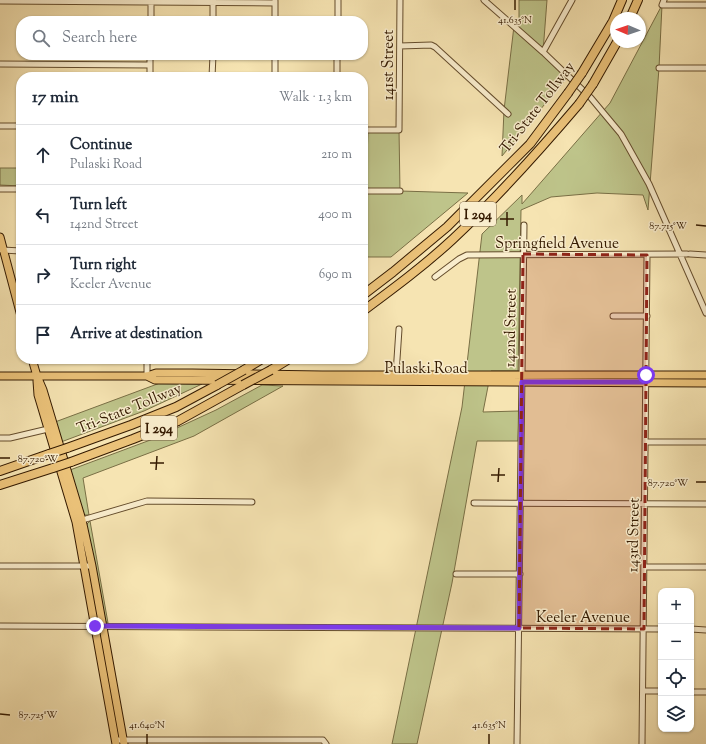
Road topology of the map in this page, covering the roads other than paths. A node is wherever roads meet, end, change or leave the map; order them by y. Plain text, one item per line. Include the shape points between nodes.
1 (338, 0) edge
2 (400, 0) edge
3 (484, 0) edge
4 (572, 0) edge
5 (622, 0) edge
6 (638, 0) edge
7 (0, 1) edge
8 (151, 1) edge
9 (213, 1) edge
10 (275, 2) edge
11 (663, 3) edge
12 (706, 5) edge
13 (633, 12) edge
14 (151, 16) edge
15 (213, 16) edge
16 (275, 16) edge
17 (338, 16) edge
18 (400, 46) junction
19 (614, 48) edge
20 (543, 52) junction
21 (150, 60) edge
22 (213, 60) edge
23 (275, 60) edge
24 (337, 60) edge
25 (0, 64) edge
26 (150, 65) junction
27 (659, 68) dead end
28 (706, 68) edge
29 (150, 72) edge
30 (212, 72) edge
31 (275, 72) edge
32 (337, 72) edge
33 (508, 114) dead end
34 (0, 126) edge
35 (16, 126) edge
36 (368, 130) edge
37 (0, 189) edge
38 (16, 189) edge
39 (368, 191) edge
40 (400, 191) dead end
41 (524, 225) dead end
42 (0, 237) edge
43 (2, 250) edge
44 (16, 251) edge
45 (523, 254) junction
46 (680, 254) junction
47 (647, 255) junction
48 (706, 255) edge
49 (435, 277) dead end
50 (368, 291) edge
51 (16, 299) edge
52 (368, 307) edge
53 (706, 313) edge
54 (613, 316) dead end
55 (647, 316) junction
56 (398, 330) dead end
57 (33, 364) edge
58 (147, 364) edge
59 (254, 364) edge
60 (280, 364) edge
61 (396, 374) junction
62 (706, 375) edge
63 (0, 376) edge
64 (37, 376) junction
65 (147, 376) junction
66 (522, 378) junction
67 (646, 378) junction
68 (706, 383) edge
69 (48, 429) junction
70 (0, 438) edge
71 (646, 442) junction
72 (706, 442) edge
73 (0, 471) edge
74 (0, 485) edge
75 (252, 502) dead end
76 (474, 503) dead end
77 (520, 504) junction
78 (645, 504) junction
79 (706, 504) edge
80 (79, 521) junction
81 (0, 566) edge
82 (88, 566) junction
83 (644, 567) junction
84 (706, 567) edge
85 (456, 574) dead end
86 (520, 574) junction
87 (0, 626) edge
88 (99, 626) junction
89 (519, 628) junction
90 (644, 629) junction
91 (658, 629) edge
92 (694, 630) edge
93 (706, 630) edge
94 (643, 691) junction
95 (658, 691) edge
96 (694, 692) edge
97 (706, 692) edge
98 (120, 742) edge
99 (326, 744) edge
100 (517, 744) edge
101 (642, 744) edge

1 - 17 street
2 - 18 street, 141st Street
3 - 20 street
4 - 20 street
5 - 50 highway, Tri-State Tollway / I 294, bridge via 613,21 582,73 530,144 447,227
6 - 13 highway
7 - 8 street
8 - 9 street
8 - 14 street
9 - 10 street
9 - 15 street
10 - 16 street
11 - 12 street
18 - 33 street via 435,47
18 - 36 street, 141st Street via 399,130
19 - 52 highway, Tri-State Tollway / I 294, bridge via 579,104 535,156 452,240
20 - 46 street via 591,98 621,134 649,184
21 - 26 street
22 - 30 street
23 - 31 street
24 - 32 street
25 - 26 street
26 - 29 street
27 - 28 street
34 - 35 street
37 - 38 street
39 - 40 street
41 - 45 street, 142nd Street
42 - 43 main road
43 - 44 street
43 - 51 main road
45 - 47 street, Springfield Avenue
45 - 49 street, Springfield Avenue via 467,255
45 - 66 street, 142nd Street
46 - 47 street, Springfield Avenue
46 - 48 street, Springfield Avenue
46 - 53 street
47 - 55 street, 143rd Street
54 - 55 street
55 - 67 street, 143rd Street
56 - 61 street
57 - 64 main road
58 - 65 street
59 - 73 highway, Tri-State Tollway / I 294, bridge via 176,407
60 - 74 highway, Tri-State Tollway / I 294, bridge via 178,420 71,462
61 - 65 main road, Pulaski Road via 156,373
61 - 66 main road, Pulaski Road
62 - 67 main road, Pulaski Road
63 - 64 main road, Pulaski Road
64 - 65 main road, Pulaski Road
64 - 69 main road via 38,395
64 - 80 main road
65 - 66 main road, Pulaski Road via 155,380
66 - 67 main road, Pulaski Road
66 - 77 street, 142nd Street
67 - 68 main road, Pulaski Road
67 - 71 street, 143rd Street
69 - 70 street
69 - 80 main road
71 - 72 street
71 - 78 street, 143rd Street
75 - 80 street via 146,501
76 - 77 street
77 - 78 street
77 - 86 street, 142nd Street
78 - 79 street
78 - 83 street, 143rd Street
80 - 82 main road
81 - 82 street
82 - 88 main road
83 - 84 street
83 - 90 street, 143rd Street
85 - 86 street
86 - 89 street, 142nd Street
87 - 88 street, Keeler Avenue
88 - 89 street, Keeler Avenue
88 - 98 main road
89 - 90 street, Keeler Avenue
89 - 100 street, 142nd Street
90 - 91 street, Keeler Avenue
90 - 94 street, 143rd Street
92 - 93 street
94 - 95 street
94 - 101 street, 143rd Street
96 - 97 street
98 - 99 street via 323,740

